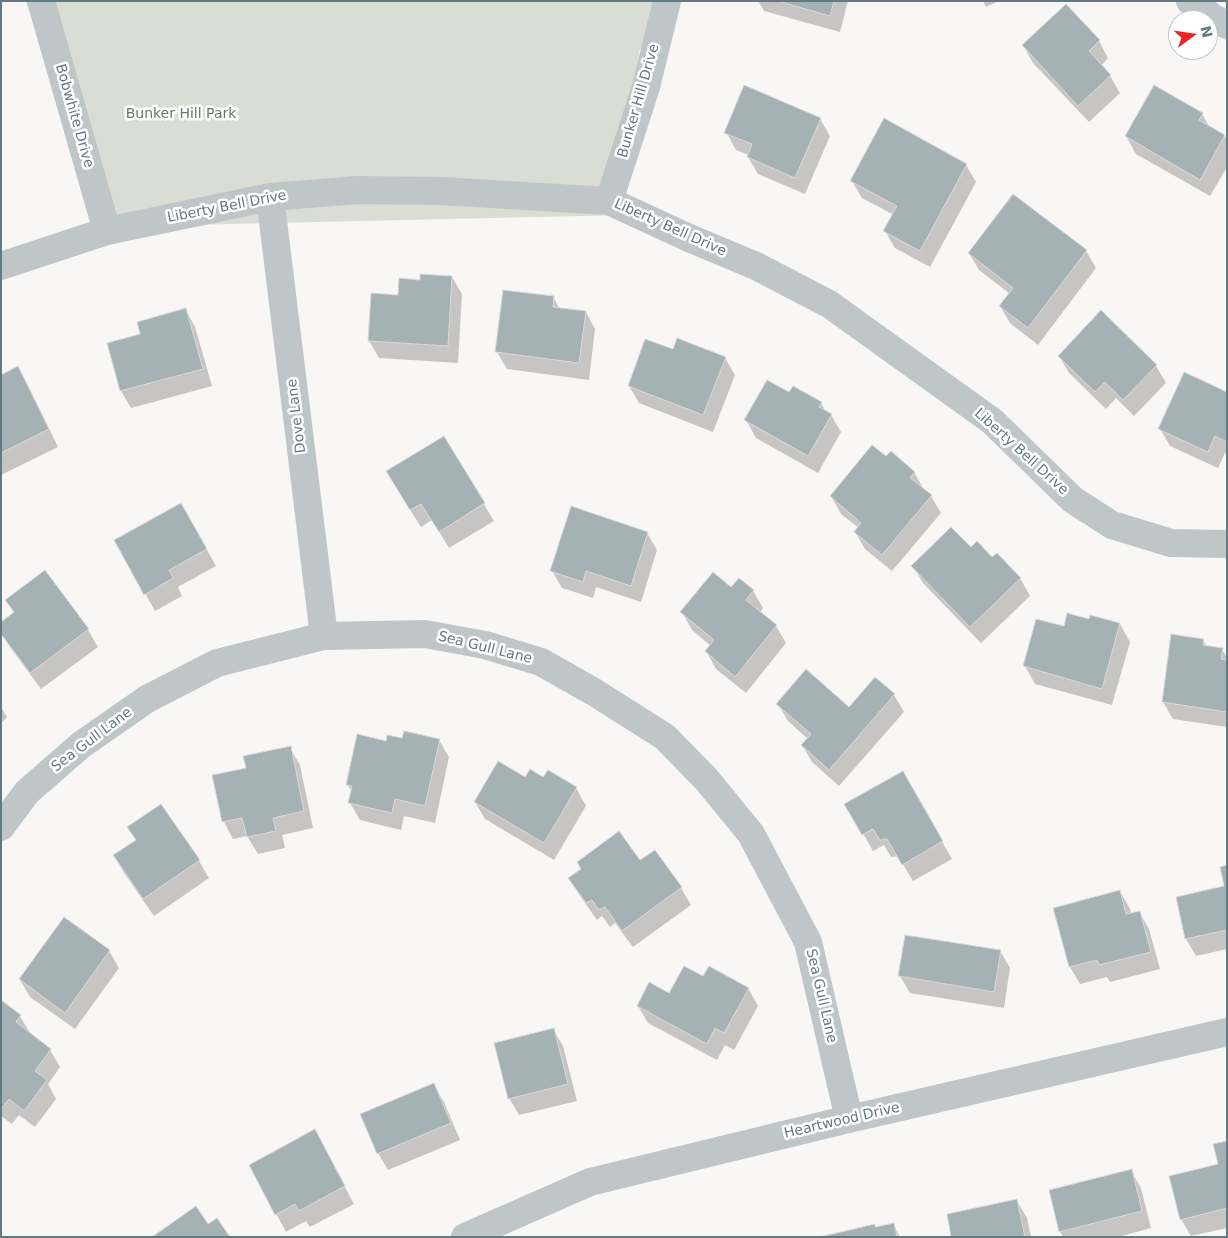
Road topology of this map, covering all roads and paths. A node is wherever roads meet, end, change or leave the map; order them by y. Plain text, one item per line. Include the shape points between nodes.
1 (41, 1) edge
2 (667, 1) edge
3 (1190, 1) edge
4 (1227, 25) edge
5 (270, 197) junction
6 (609, 201) junction
7 (107, 231) junction
8 (1, 266) edge
9 (1227, 544) edge
10 (324, 636) junction
11 (1, 827) edge
12 (1227, 1032) edge
13 (849, 1119) junction
14 (465, 1237) edge

1 - 7 street, Bobwhite Drive
2 - 6 street, Bunker Hill Drive via 646,87
3 - 4 street
5 - 6 street, Liberty Bell Drive via 358,190 441,191
5 - 7 street, Liberty Bell Drive
5 - 10 street, Dove Lane
6 - 9 street, Liberty Bell Drive via 756,266 829,304 992,421 1073,500 1112,525 1171,542
7 - 8 street, Liberty Bell Drive
10 - 11 street, Sea Gull Lane via 217,663 147,699 81,745 27,792
10 - 13 street, Sea Gull Lane via 425,634 494,648 541,662 665,738 707,780 752,834 808,942
12 - 13 street, Heartwood Drive
13 - 14 street, Heartwood Drive via 590,1182

